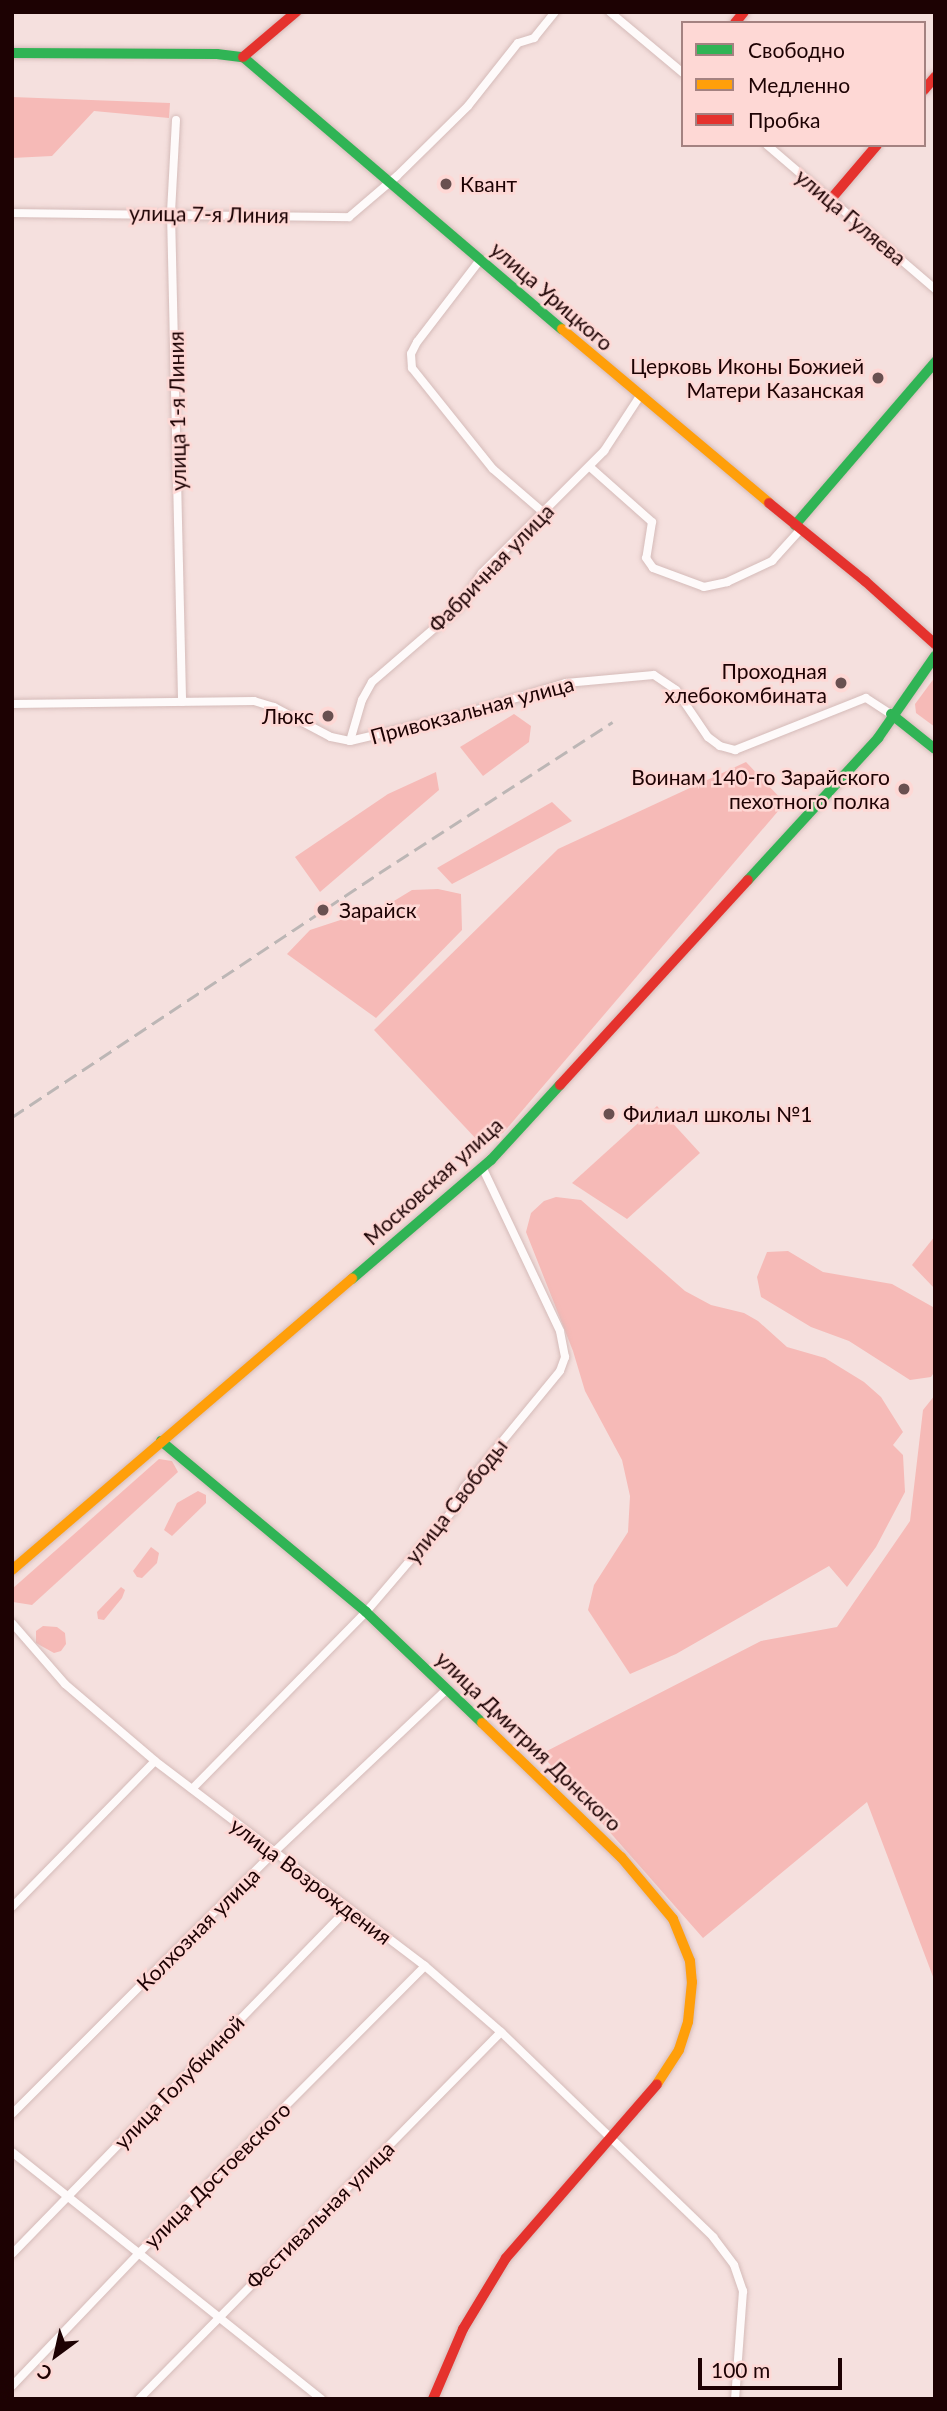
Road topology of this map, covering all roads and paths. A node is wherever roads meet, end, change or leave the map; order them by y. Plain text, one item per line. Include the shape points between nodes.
1 (296, 12) edge
2 (555, 12) edge
3 (610, 12) edge
4 (12, 53) edge
5 (243, 57) junction
6 (681, 71) edge
7 (176, 120) dead end
8 (769, 147) edge
9 (875, 147) edge
10 (391, 180) junction
11 (831, 199) junction
12 (12, 213) edge
13 (171, 213) junction
14 (480, 260) junction
15 (935, 289) edge
16 (935, 362) edge
17 (640, 396) junction
18 (590, 467) junction
19 (544, 513) junction
20 (797, 527) junction
21 (935, 644) edge
22 (935, 656) edge
23 (182, 702) junction
24 (12, 704) edge
25 (891, 714) junction
26 (350, 741) junction
27 (935, 749) edge
28 (482, 1167) junction
29 (162, 1441) junction
30 (12, 1570) edge
31 (366, 1612) junction
32 (12, 1623) edge
33 (447, 1689) junction
34 (155, 1761) junction
35 (192, 1789) junction
36 (273, 1853) junction
37 (14, 1903) edge
38 (347, 1910) junction
39 (425, 1966) junction
40 (502, 2032) junction
41 (12, 2113) edge
42 (613, 2137) junction
43 (12, 2152) edge
44 (67, 2196) junction
45 (12, 2254) edge
46 (137, 2255) junction
47 (218, 2318) junction
48 (12, 2386) edge
49 (139, 2399) edge
50 (321, 2399) edge
51 (433, 2399) edge
52 (735, 2399) edge

1 - 5 main road
2 - 10 street, улица 7-я Линия via 534,38 518,43 468,106
3 - 6 street
4 - 5 main road
5 - 10 main road, улица Урицкого
7 - 13 street, улица 1-я Линия
8 - 11 street, улица Гуляева
9 - 11 main road
10 - 13 street, улица 7-я Линия via 349,217
10 - 14 main road, улица Урицкого
11 - 15 street, улица Гуляева
12 - 13 street, улица 7-я Линия
13 - 23 street, улица 1-я Линия
14 - 17 main road, улица Урицкого
14 - 19 street via 417,342 411,354 412,368 493,469
16 - 20 main road
17 - 18 street, Фабричная улица
17 - 20 main road, улица Урицкого
18 - 19 street, Фабричная улица
18 - 20 street via 652,522 646,558 653,568 704,587 727,582 772,561
19 - 26 street, Фабричная улица via 482,573 459,607 372,682
20 - 21 main road, улица Урицкого
22 - 25 main road, Московская улица
23 - 24 street, Привокзальная улица
23 - 26 street, Привокзальная улица via 264,704 331,737
25 - 26 street, Привокзальная улица via 866,698 735,750 708,737 663,678 633,675 566,683
25 - 27 main road
25 - 28 main road, Московская улица via 878,738
28 - 29 main road, Московская улица
28 - 31 street, улица Свободы via 560,1331 565,1357 561,1371 464,1488 454,1509
29 - 30 main road, Московская улица
29 - 31 main road, улица Дмитрия Донского
31 - 33 main road, улица Дмитрия Донского
31 - 35 street, улица Свободы
32 - 34 street, улица Возрождения via 65,1684
33 - 36 street, Колхозная улица
33 - 42 main road, улица Дмитрия Донского via 621,1857 660,1900 683,1940 692,1982 688,2022 679,2050 665,2076
34 - 35 street, улица Возрождения
34 - 37 street
35 - 36 street, улица Возрождения
36 - 38 street, улица Возрождения
36 - 41 street, Колхозная улица
38 - 39 street, улица Возрождения
38 - 44 street, улица Голубкиной
39 - 40 street, улица Возрождения
39 - 46 street, улица Достоевского
40 - 42 street, улица Возрождения
40 - 47 street, Фестивальная улица
42 - 51 main road, улица Дмитрия Донского via 506,2258 463,2329
42 - 52 street, улица Возрождения via 713,2237 740,2277 742,2315
43 - 44 street
44 - 45 street, улица Голубкиной
44 - 46 street
46 - 47 street
46 - 48 street, улица Достоевского
47 - 49 street, Фестивальная улица
47 - 50 street

